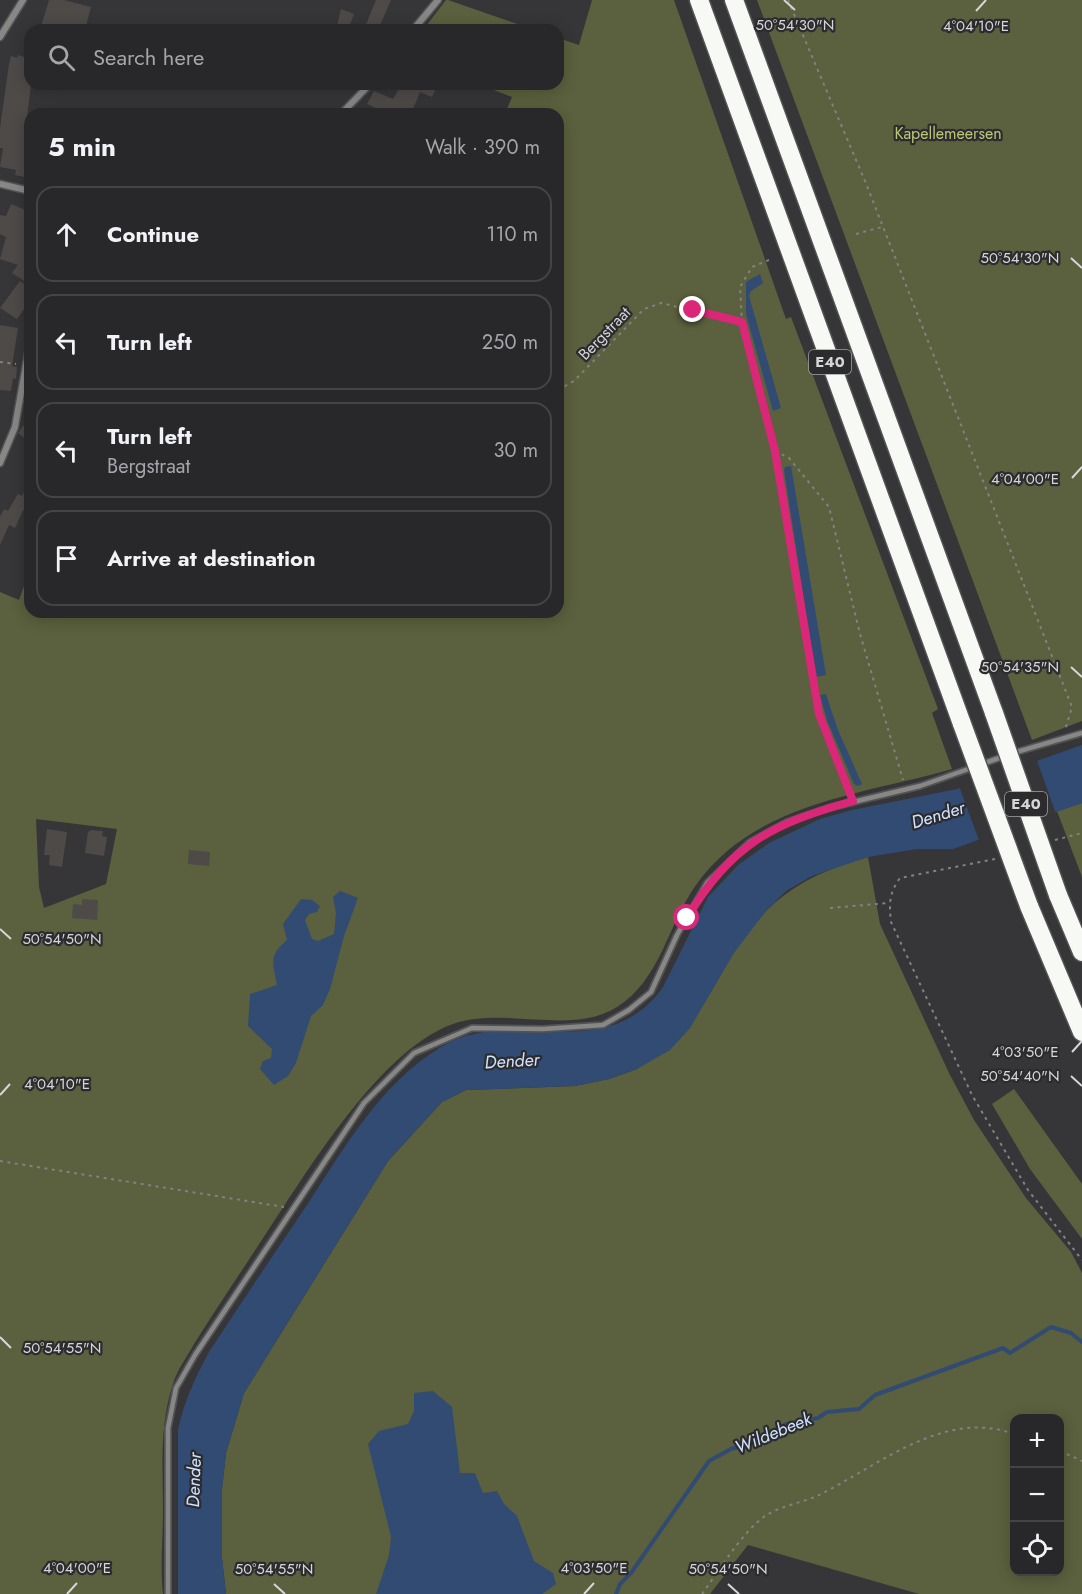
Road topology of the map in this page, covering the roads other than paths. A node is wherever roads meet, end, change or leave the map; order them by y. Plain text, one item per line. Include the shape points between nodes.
1 (23, 0) edge
2 (438, 0) edge
3 (699, 0) edge
4 (734, 0) edge
5 (418, 24) edge
6 (0, 37) edge
7 (364, 90) edge
8 (347, 108) edge
9 (0, 184) edge
10 (24, 190) edge
11 (24, 371) edge
12 (0, 462) edge
13 (1082, 733) edge
14 (1082, 952) edge
15 (1082, 1032) edge
16 (168, 1594) edge

1 - 6 street
2 - 5 street
3 - 15 highway, E40, bridge via 1029,906
4 - 14 highway, E40, bridge
7 - 8 street
9 - 10 street
11 - 12 street via 15,427
13 - 16 lane via 906,790 853,801 787,822 750,842 707,883 651,992 603,1025 472,1028 414,1053 364,1103 176,1388 168,1428

